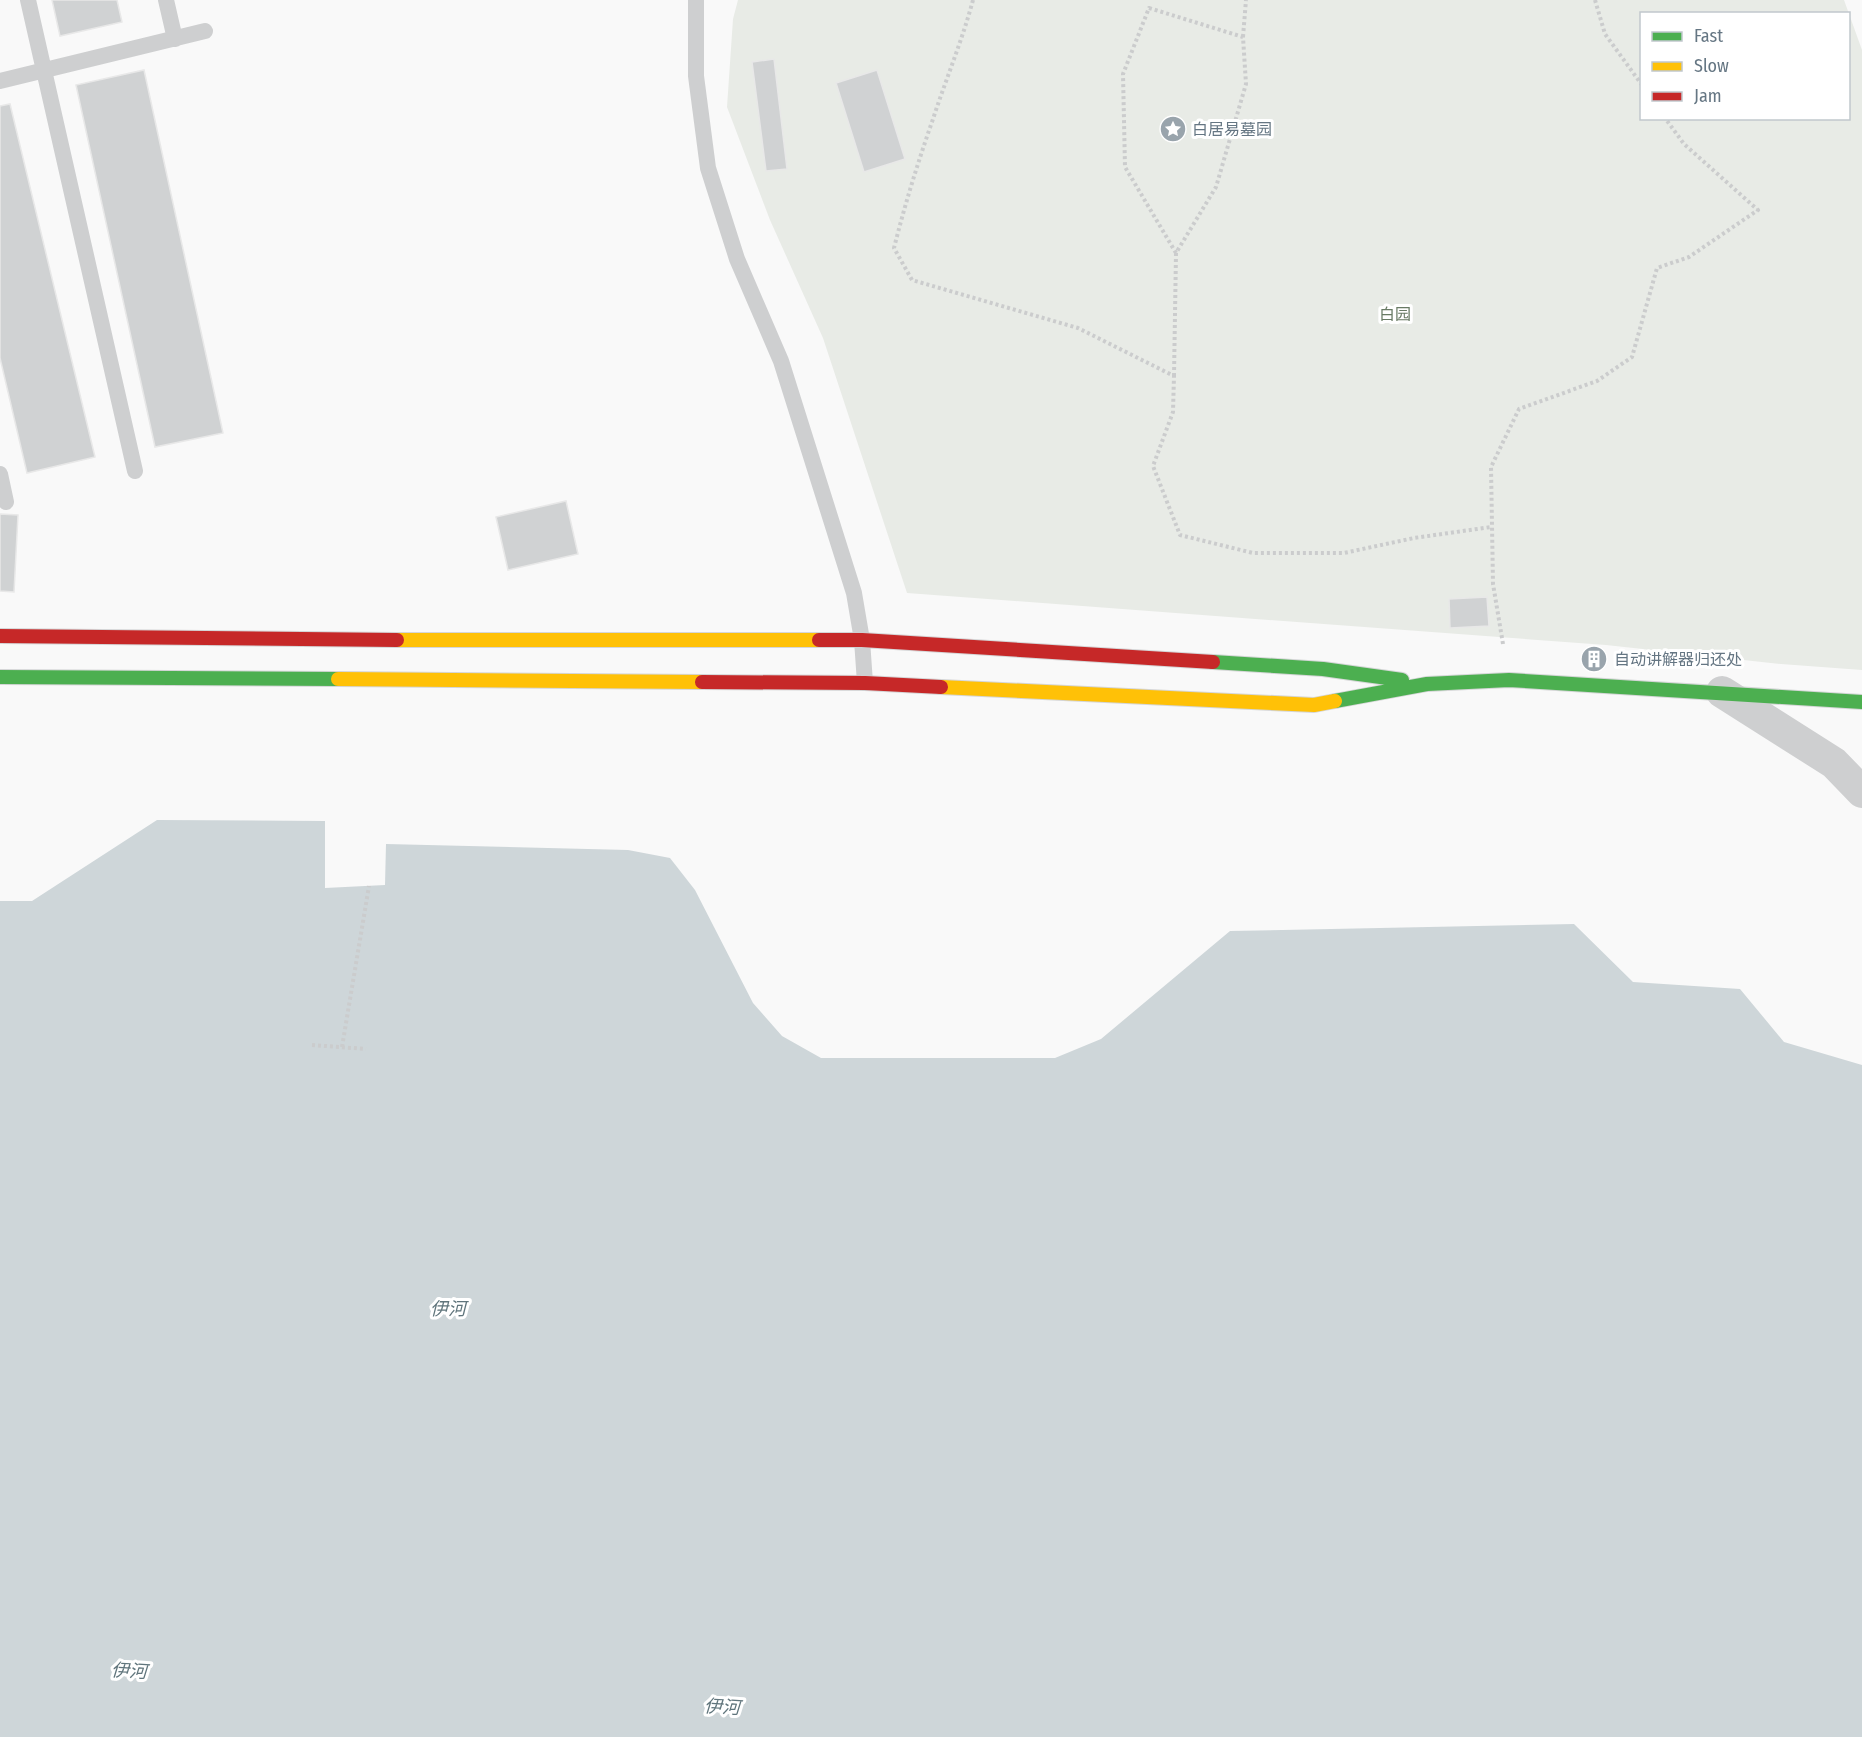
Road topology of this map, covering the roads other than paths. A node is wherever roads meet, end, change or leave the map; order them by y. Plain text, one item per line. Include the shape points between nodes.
1 (28, 0) edge
2 (166, 0) edge
3 (696, 0) edge
4 (206, 31) dead end
5 (175, 39) junction
6 (44, 71) junction
7 (0, 81) edge
8 (135, 471) dead end
9 (0, 474) edge
10 (6, 502) dead end
11 (0, 636) edge
12 (862, 640) junction
13 (0, 677) edge
14 (865, 683) junction
15 (1427, 684) junction
16 (1722, 692) junction
17 (1862, 702) edge
18 (1862, 792) edge

1 - 6 lane
2 - 5 lane
3 - 12 lane via 696,76 708,168 737,260 784,372 854,593
4 - 5 lane
5 - 6 lane
6 - 7 lane
6 - 8 lane
9 - 10 lane
11 - 12 main road
12 - 14 lane
12 - 15 main road via 1323,669
13 - 14 main road
14 - 15 main road via 1314,705
15 - 16 main road via 1509,680
16 - 17 main road
16 - 18 street via 1834,763

